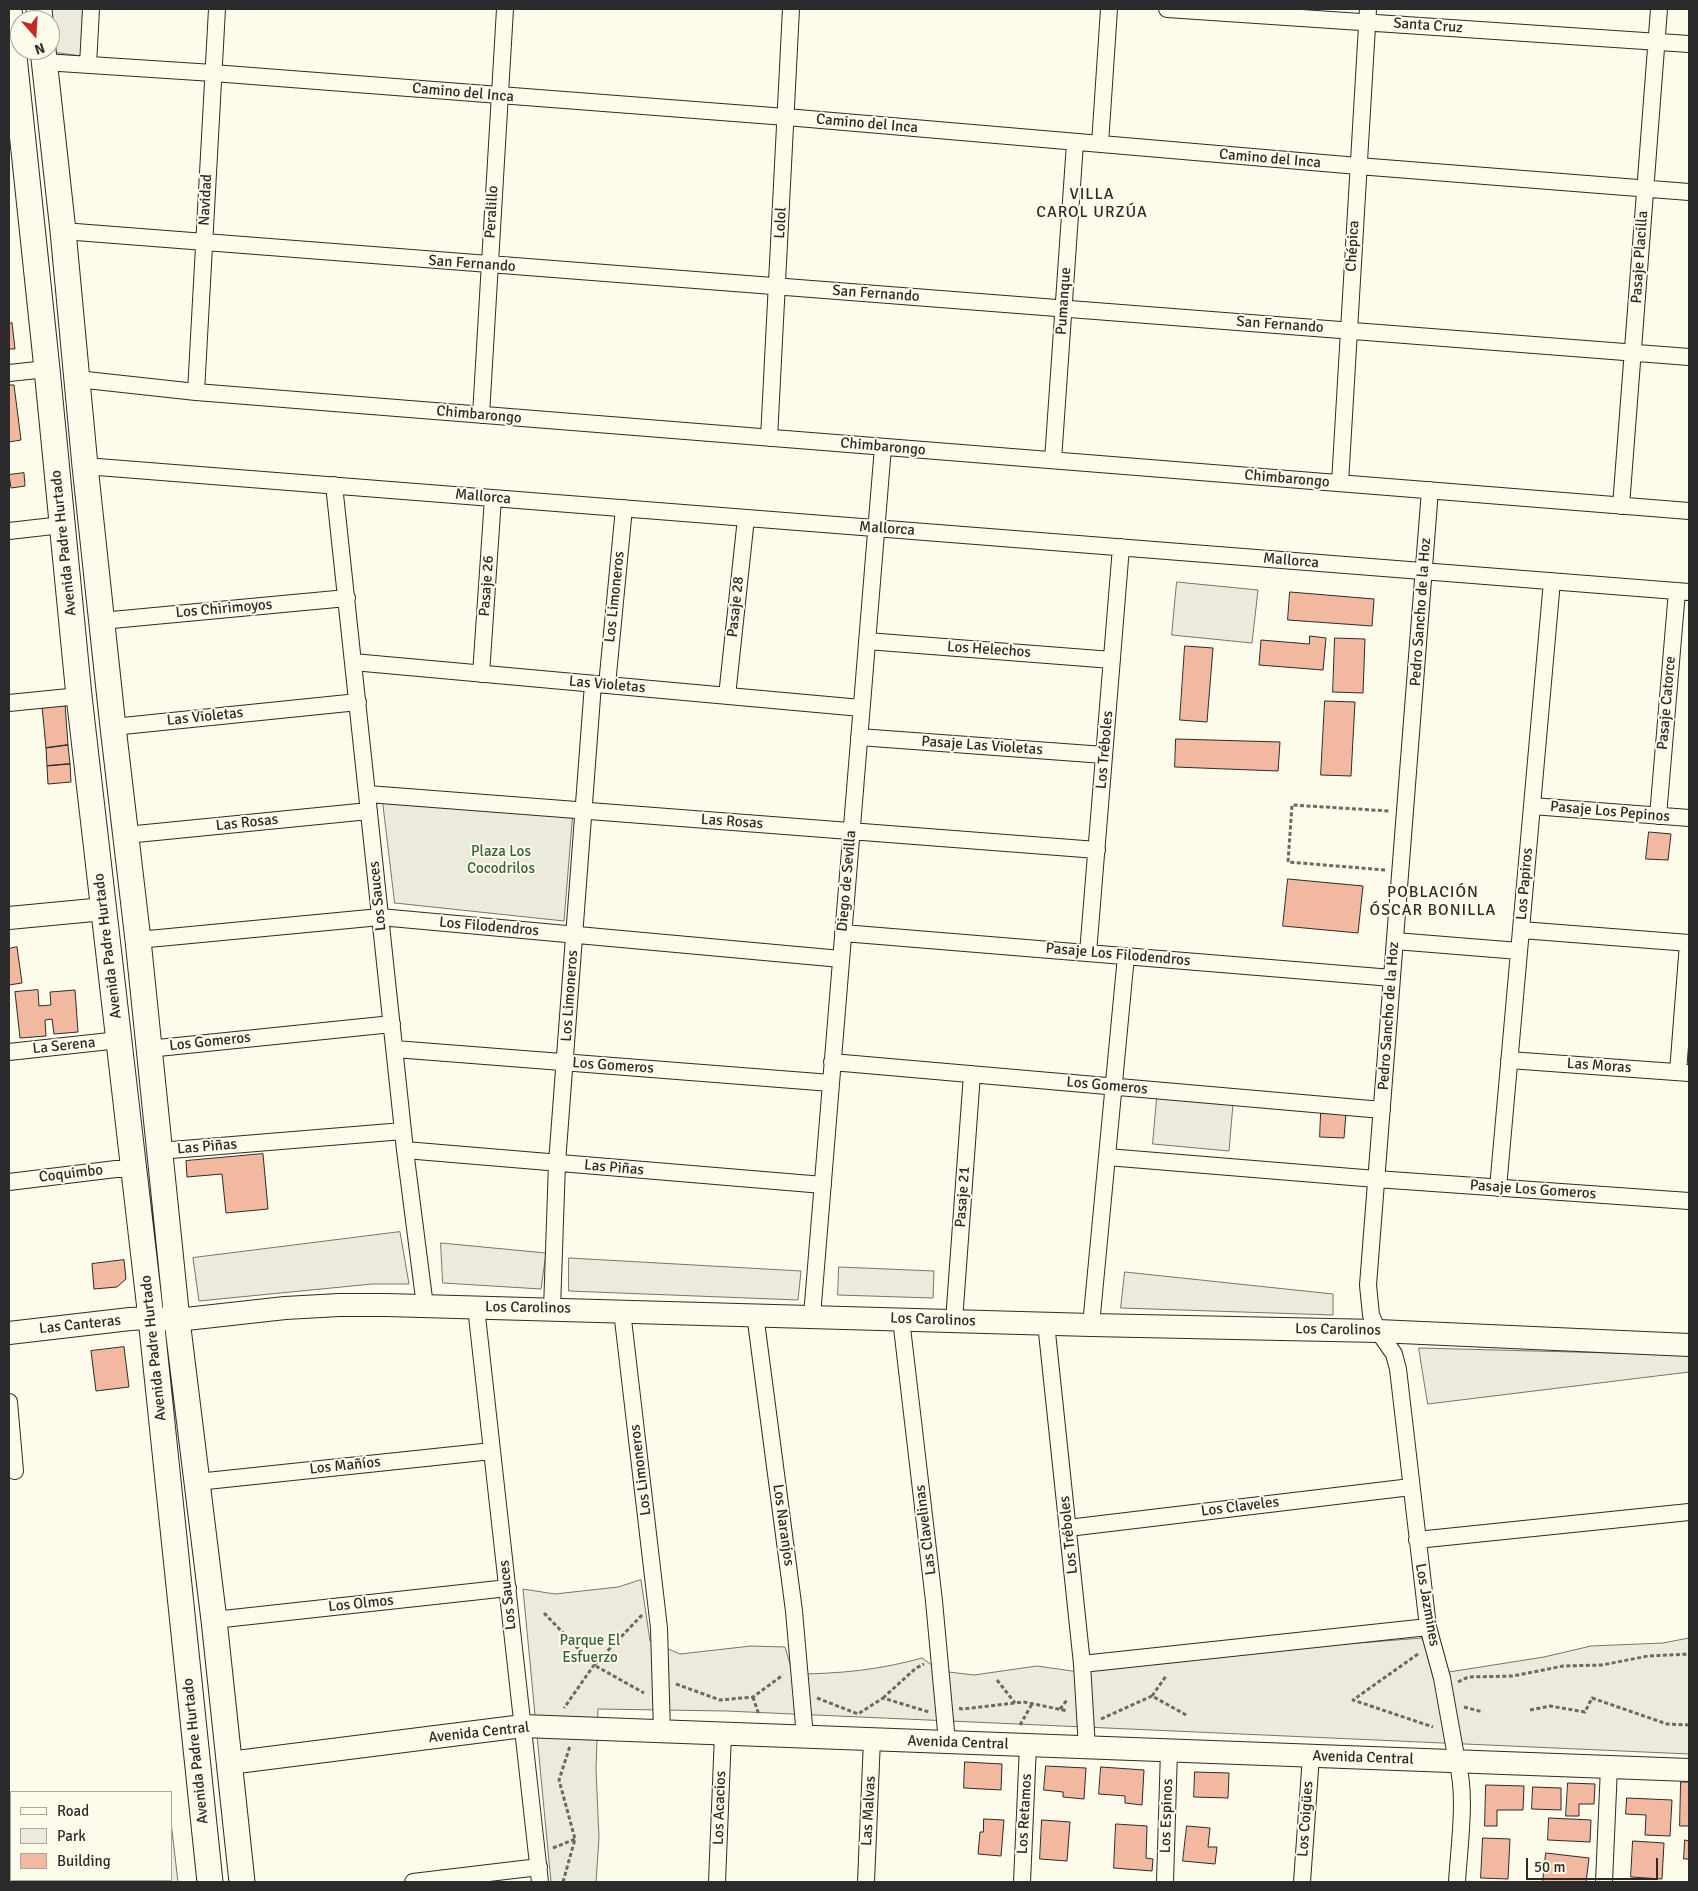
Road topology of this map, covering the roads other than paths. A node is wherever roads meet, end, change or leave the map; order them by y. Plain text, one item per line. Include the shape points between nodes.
1 (91, 9) edge
2 (217, 9) edge
3 (504, 9) edge
4 (792, 9) edge
5 (1109, 9) edge
6 (1167, 9) edge
7 (1659, 9) edge
8 (1368, 16) edge
9 (1657, 42) junction
10 (1689, 44) edge
11 (60, 59) edge
12 (16, 60) edge
13 (43, 60) edge
14 (88, 65) junction
15 (213, 73) junction
16 (499, 96) junction
17 (786, 117) junction
18 (1075, 143) junction
19 (1100, 144) junction
20 (1358, 166) junction
21 (1645, 188) junction
22 (1689, 192) edge
23 (63, 231) junction
24 (204, 243) junction
25 (489, 265) junction
26 (777, 287) junction
27 (1063, 309) junction
28 (1349, 331) junction
29 (1633, 352) junction
30 (1689, 357) edge
31 (48, 368) junction
32 (9, 373) edge
33 (77, 379) junction
34 (196, 392) junction
35 (481, 415) junction
36 (769, 438) junction
37 (883, 447) junction
38 (1052, 460) junction
39 (85, 466) junction
40 (1340, 483) junction
41 (334, 486) junction
42 (1430, 490) junction
43 (493, 498) junction
44 (1621, 506) junction
45 (624, 508) junction
46 (1689, 511) edge
47 (746, 518) junction
48 (62, 525) junction
49 (876, 528) junction
50 (9, 531) edge
51 (1121, 547) junction
52 (1424, 571) junction
53 (1552, 581) junction
54 (1683, 591) edge
55 (347, 598) junction
56 (102, 621) junction
57 (867, 641) junction
58 (1112, 660) junction
59 (353, 662) junction
60 (480, 674) junction
61 (600, 684) junction
62 (80, 696) junction
63 (727, 696) junction
64 (358, 702) junction
65 (9, 703) edge
66 (862, 708) junction
67 (113, 727) junction
68 (859, 737) junction
69 (1104, 755) junction
70 (368, 794) junction
71 (1532, 806) junction
72 (369, 811) junction
73 (584, 811) junction
74 (1658, 816) junction
75 (1689, 818) edge
76 (851, 832) junction
77 (126, 836) junction
78 (1096, 850) junction
79 (104, 909) junction
80 (380, 917) junction
81 (9, 918) edge
82 (1521, 930) junction
83 (843, 933) junction
84 (574, 934) junction
85 (138, 940) junction
86 (1395, 941) junction
87 (1689, 943) edge
88 (1519, 951) junction
89 (1088, 953) junction
90 (1126, 956) junction
91 (841, 959) junction
92 (1392, 978) junction
93 (392, 1024) junction
94 (119, 1040) junction
95 (148, 1049) junction
96 (395, 1049) junction
97 (9, 1052) edge
98 (1509, 1060) junction
99 (565, 1062) junction
100 (832, 1062) junction
101 (1684, 1073) edge
102 (972, 1074) junction
103 (831, 1083) junction
104 (1114, 1087) junction
105 (1382, 1110) junction
106 (403, 1131) junction
107 (405, 1150) junction
108 (159, 1151) junction
109 (1107, 1157) junction
110 (557, 1163) junction
111 (134, 1169) junction
112 (1376, 1179) junction
113 (9, 1182) edge
114 (822, 1185) junction
115 (1498, 1188) junction
116 (1689, 1202) edge
117 (425, 1306) junction
118 (476, 1307) junction
119 (552, 1309) junction
120 (622, 1311) junction
121 (754, 1314) junction
122 (812, 1316) junction
123 (151, 1318) junction
124 (901, 1319) junction
125 (177, 1320) junction
126 (954, 1321) junction
127 (1046, 1323) junction
128 (1091, 1325) junction
129 (1378, 1330) junction
130 (9, 1332) edge
131 (1689, 1346) edge
132 (9, 1402) edge
133 (492, 1450) junction
134 (15, 1471) dead end
135 (197, 1482) junction
136 (1411, 1487) junction
137 (1689, 1512) edge
138 (1068, 1528) junction
139 (1417, 1540) junction
140 (508, 1588) junction
141 (214, 1620) junction
142 (1428, 1627) junction
143 (1082, 1664) junction
144 (523, 1726) junction
145 (662, 1732) junction
146 (723, 1734) junction
147 (805, 1737) junction
148 (872, 1739) junction
149 (195, 1742) junction
150 (947, 1742) junction
151 (1028, 1745) junction
152 (1087, 1748) junction
153 (1169, 1750) junction
154 (1311, 1756) junction
155 (1457, 1762) junction
156 (229, 1763) junction
157 (1609, 1767) junction
158 (1689, 1770) edge
159 (539, 1868) edge
160 (210, 1882) edge
161 (242, 1882) edge
162 (412, 1882) edge
163 (717, 1882) edge
164 (866, 1882) edge
165 (1022, 1882) edge
166 (1165, 1882) edge
167 (1302, 1882) edge
168 (1457, 1882) edge
169 (1604, 1882) edge

1 - 14 street
2 - 15 street, Navidad
3 - 16 street, Peralillo
4 - 17 street, Lolol
5 - 19 street
6 - 8 street, Santa Cruz
7 - 9 street, Pasaje Placilla
8 - 9 street, Santa Cruz
8 - 20 street, Chépica
9 - 10 street, Santa Cruz
9 - 21 street, Pasaje Placilla
11 - 14 street, Camino del Inca
12 - 31 main road, Avenida Padre Hurtado
13 - 23 main road, Avenida Padre Hurtado
14 - 15 street, Camino del Inca
15 - 16 street, Camino del Inca
15 - 24 street, Navidad
16 - 17 street, Camino del Inca
16 - 25 street, Peralillo
17 - 18 street, Camino del Inca
17 - 26 street, Lolol
18 - 19 street, Camino del Inca
18 - 27 street, Pumanque
19 - 20 street, Camino del Inca
20 - 21 street, Camino del Inca
20 - 28 street, Chépica
21 - 22 street, Camino del Inca
21 - 29 street, Pasaje Placilla
23 - 24 street, San Fernando
23 - 33 main road, Avenida Padre Hurtado
24 - 25 street, San Fernando
24 - 34 street, Navidad
25 - 26 street, San Fernando
25 - 35 street, Peralillo
26 - 27 street, San Fernando
26 - 36 street, Lolol
27 - 28 street, San Fernando
27 - 38 street, Pumanque
28 - 29 street, San Fernando
28 - 40 street, Chépica
29 - 30 street, San Fernando
29 - 44 street, Pasaje Placilla
31 - 32 street
31 - 48 main road, Avenida Padre Hurtado
33 - 34 street, Chimbarongo
33 - 39 main road, Avenida Padre Hurtado
34 - 35 street, Chimbarongo
35 - 36 street, Chimbarongo
36 - 37 street, Chimbarongo
37 - 38 street, Chimbarongo
37 - 49 street, Diego de Sevilla
38 - 40 street, Chimbarongo
39 - 41 street, Mallorca
39 - 56 main road, Avenida Padre Hurtado
40 - 42 street, Chimbarongo
41 - 43 street, Mallorca
41 - 55 street, Los Sauces
42 - 44 street, Chimbarongo
42 - 52 street, Pedro Sancho de la Hoz
43 - 45 street, Mallorca
43 - 60 street, Pasaje 26
44 - 46 street, Chimbarongo
45 - 47 street, Mallorca
45 - 61 street, Los Limoneros
47 - 49 street, Mallorca
47 - 63 street, Pasaje 28
48 - 50 street
48 - 62 main road, Avenida Padre Hurtado
49 - 51 street, Mallorca
49 - 57 street, Diego de Sevilla
51 - 52 street, Mallorca
51 - 58 street, Los Tréboles
52 - 53 street, Mallorca
52 - 86 street, Pedro Sancho de la Hoz
53 - 54 street, Mallorca
53 - 71 street, Los Papiros
54 - 74 street, Pasaje Catorce
55 - 56 street, Los Chirimoyos
55 - 59 street, Los Sauces
56 - 67 main road, Avenida Padre Hurtado
57 - 58 street, Los Helechos
57 - 66 street, Diego de Sevilla
58 - 69 street, Los Tréboles
59 - 60 street, Las Violetas
59 - 64 street, Los Sauces
60 - 61 street, Las Violetas
61 - 63 street, Las Violetas
61 - 73 street, Los Limoneros
62 - 65 street
62 - 79 main road, Avenida Padre Hurtado
63 - 66 street, Las Violetas
64 - 67 street, Las Violetas
64 - 70 street, Los Sauces
66 - 68 street, Diego de Sevilla
67 - 77 main road, Avenida Padre Hurtado
68 - 69 street, Pasaje Las Violetas
68 - 76 street, Diego de Sevilla
69 - 78 street, Los Tréboles
70 - 72 street, Los Sauces
70 - 73 street, Las Rosas
71 - 74 street, Pasaje Los Pepinos
71 - 82 street, Los Papiros
72 - 77 street, Las Rosas
72 - 80 street, Los Sauces
73 - 76 street, Las Rosas
73 - 84 street, Los Limoneros
74 - 75 street, Pasaje Los Pepinos
76 - 78 street, Las Rosas
76 - 83 street, Diego de Sevilla
77 - 85 main road, Avenida Padre Hurtado
78 - 89 street, Los Tréboles
79 - 81 street
79 - 94 main road, Avenida Padre Hurtado
80 - 84 street, Los Filodendros
80 - 85 street, Los Filodendros
80 - 93 street, Los Sauces
82 - 87 street
82 - 88 street, Los Papiros
83 - 89 street, Pasaje Los Filodendros
83 - 91 street, Diego de Sevilla
84 - 91 street, Los Filodendros
84 - 99 street, Los Limoneros
85 - 95 main road, Avenida Padre Hurtado
86 - 88 street
86 - 92 street, Pedro Sancho de la Hoz
87 - 101 street
88 - 98 street, Los Papiros
89 - 90 street, Pasaje Los Filodendros
90 - 92 street, Pasaje Los Filodendros
90 - 104 street
91 - 100 street, Diego de Sevilla
92 - 105 street, Pedro Sancho de la Hoz
93 - 95 street, Los Gomeros
93 - 96 street, Los Sauces
94 - 97 street, La Serena
94 - 111 main road, Avenida Padre Hurtado
95 - 108 main road, Avenida Padre Hurtado
96 - 99 street, Los Gomeros
96 - 106 street, Los Sauces
98 - 101 street, Las Moras
98 - 115 street, Los Papiros
99 - 103 street, Los Gomeros
99 - 110 street, Los Limoneros
100 - 102 street, Los Gomeros
100 - 103 street, Diego de Sevilla
102 - 104 street, Los Gomeros
102 - 126 street, Pasaje 21
103 - 114 street, Diego de Sevilla
104 - 105 street, Los Gomeros
104 - 109 street
105 - 112 street, Pedro Sancho de la Hoz
106 - 107 street, Los Sauces
106 - 108 street, Las Piñas
107 - 110 street, Las Piñas
107 - 117 street, Los Sauces
108 - 125 main road, Avenida Padre Hurtado
109 - 112 street
109 - 128 street
110 - 114 street, Las Piñas
110 - 119 street, Los Limoneros
111 - 113 street, Coquimbo
111 - 123 main road, Avenida Padre Hurtado
112 - 115 street, Pasaje Los Gomeros
112 - 129 street, Pedro Sancho de la Hoz via 1368,1285 1371,1315
114 - 122 street, Diego de Sevilla
115 - 116 street, Pasaje Los Gomeros
117 - 118 street, Los Carolinos
117 - 125 street, Los Carolinos via 321,1306
118 - 119 street, Los Carolinos
118 - 133 street, Los Sauces
119 - 120 street, Los Carolinos
120 - 121 street, Los Carolinos
120 - 145 street, Los Limoneros via 659,1628
121 - 122 street, Los Carolinos
121 - 147 street, Los Naranjos via 793,1601
122 - 124 street, Los Carolinos
123 - 125 street, Las Canteras
123 - 130 street, Las Canteras
123 - 149 main road, Avenida Padre Hurtado
124 - 126 street, Los Carolinos
124 - 150 street, Las Clavelinas
125 - 135 main road, Avenida Padre Hurtado
126 - 127 street, Los Carolinos
127 - 128 street, Los Carolinos
127 - 138 street, Los Tréboles
128 - 129 street, Los Carolinos
129 - 131 street, Los Carolinos
129 - 136 street, Los Jazmines via 1394,1354 1398,1369
132 - 134 street
133 - 135 street, Los Mañíos
133 - 140 street, Los Sauces
135 - 141 main road, Avenida Padre Hurtado
136 - 138 street, Los Claveles
136 - 139 street, Los Jazmines
137 - 139 street
138 - 143 street, Los Tréboles
139 - 142 street, Los Jazmines
140 - 141 street, Los Olmos
140 - 144 street, Los Sauces
141 - 156 main road, Avenida Padre Hurtado
142 - 143 street
142 - 155 street, Los Jazmines via 1444,1688
143 - 152 street, Los Tréboles
144 - 145 street, Avenida Central
144 - 156 street, Avenida Central
144 - 159 street, Los Sauces
145 - 146 street, Avenida Central
146 - 147 street, Avenida Central
146 - 163 street, Los Acacios
147 - 148 street, Avenida Central
148 - 150 street, Avenida Central
148 - 164 street, Las Malvas
149 - 156 main road via 212,1757
149 - 160 main road, Avenida Padre Hurtado
150 - 151 street, Avenida Central
151 - 152 street, Avenida Central
151 - 165 street, Los Retamos
152 - 153 street, Avenida Central
153 - 154 street, Avenida Central
153 - 166 street, Los Espinos
154 - 155 street, Avenida Central
154 - 167 street, Los Coigües
155 - 157 street, Avenida Central
155 - 168 street, Los Jazmines via 1462,1793
156 - 161 main road, Avenida Padre Hurtado
157 - 158 street, Avenida Central
157 - 169 street
159 - 162 street

